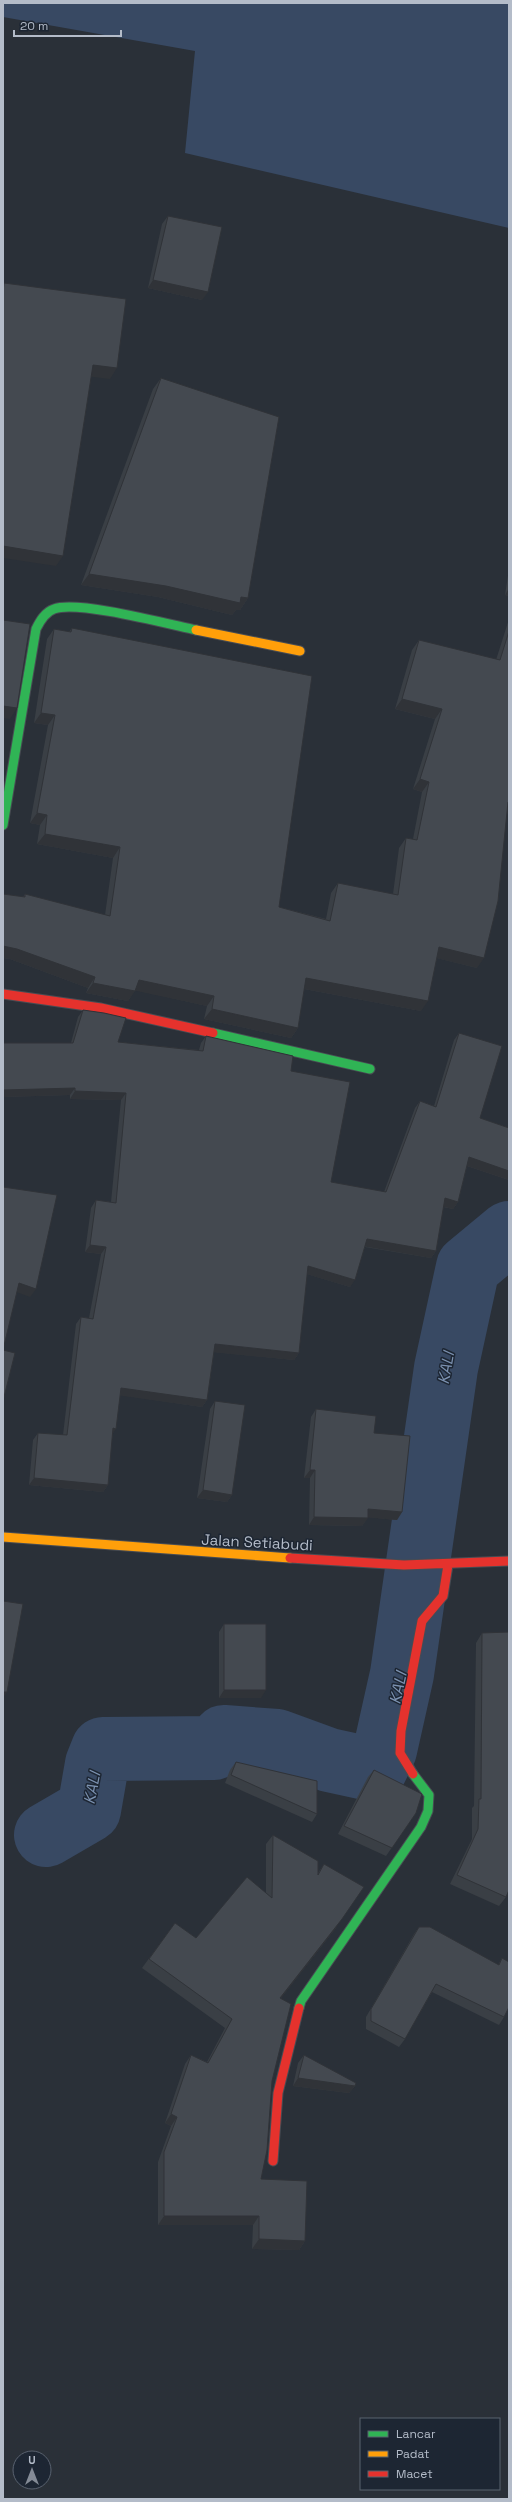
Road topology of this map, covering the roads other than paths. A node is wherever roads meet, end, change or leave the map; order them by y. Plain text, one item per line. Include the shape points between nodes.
1 (300, 651) dead end
2 (3, 825) edge
3 (3, 994) edge
4 (370, 1069) dead end
5 (3, 1537) edge
6 (509, 1561) edge
7 (448, 1565) junction
8 (272, 2161) dead end

1 - 2 main road via 83,607 52,608 41,618 36,629
3 - 4 main road via 101,1008
5 - 7 main road, Jalan Setiabudi via 171,1551 404,1565
6 - 7 main road, Jalan Setiabudi
7 - 8 main road via 441,1602 431,1609 422,1621 401,1731 400,1752 407,1766 429,1795 428,1811 421,1827 301,2001 278,2093

